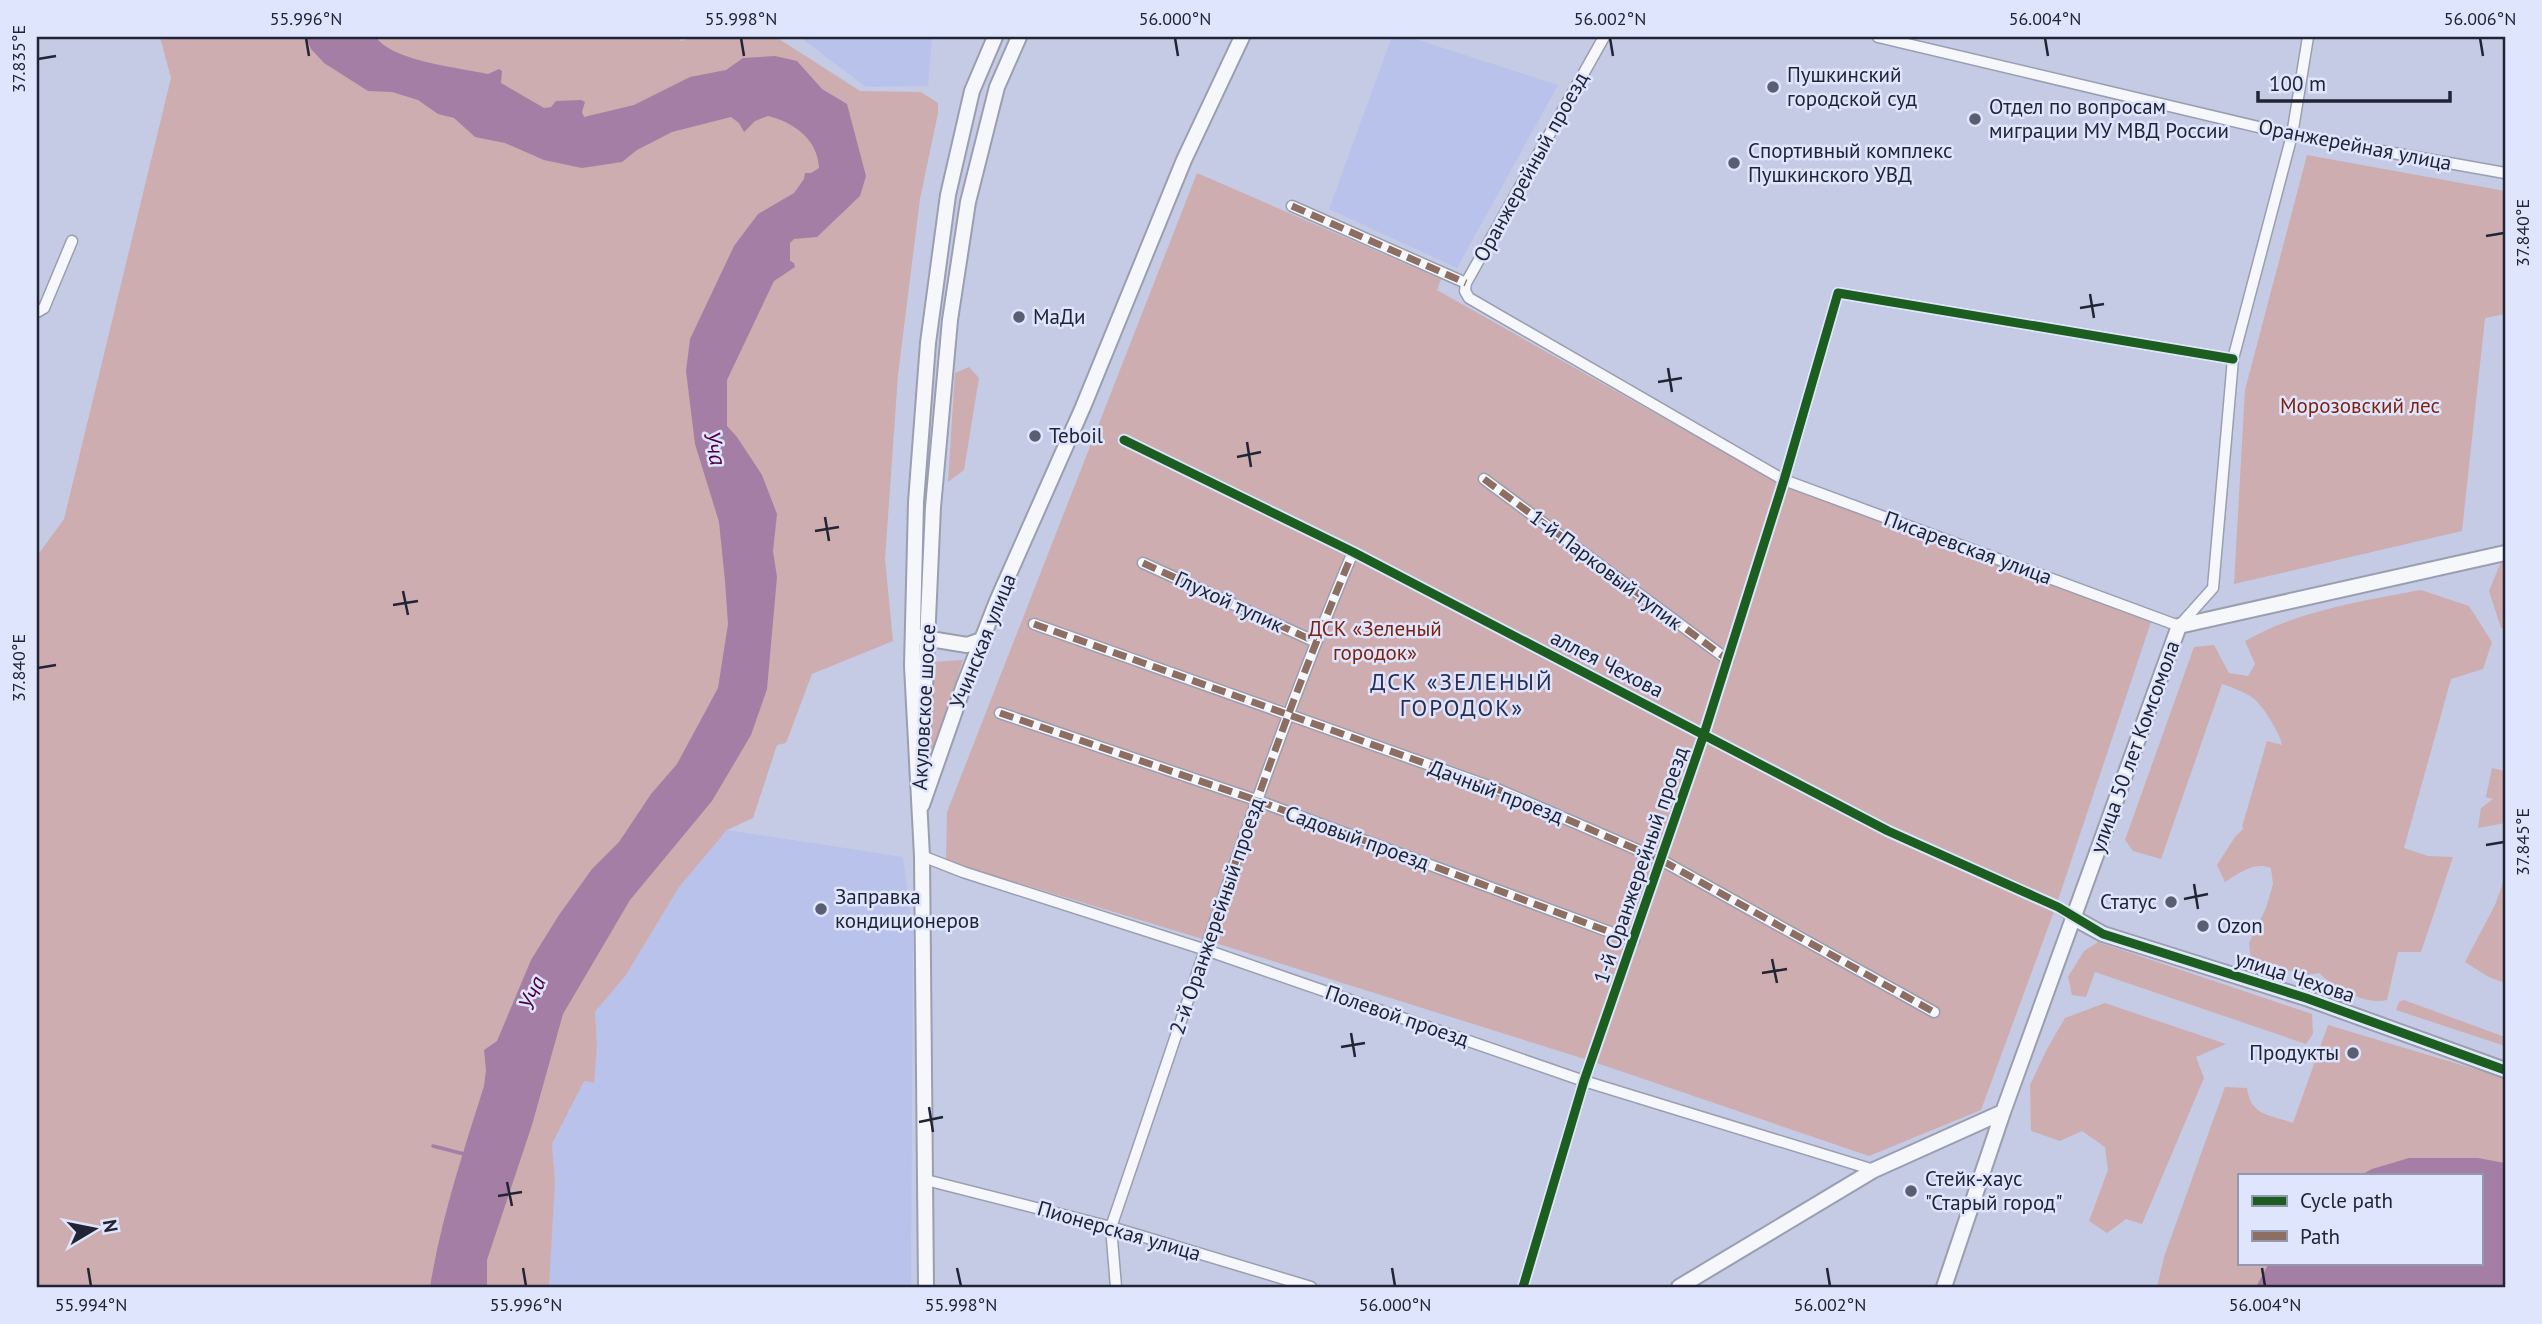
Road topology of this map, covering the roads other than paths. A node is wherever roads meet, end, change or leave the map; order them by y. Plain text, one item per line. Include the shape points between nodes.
1 (995, 37) edge
2 (1018, 37) edge
3 (1242, 37) edge
4 (1604, 37) edge
5 (1878, 37) edge
6 (2308, 37) edge
7 (2292, 135) junction
8 (2505, 173) edge
9 (1292, 206) dead end
10 (72, 241) dead end
11 (1466, 283) junction
12 (1469, 298) joint
13 (37, 312) edge
14 (2233, 359) junction
15 (1124, 440) dead end
16 (1484, 480) dead end
17 (1784, 480) junction
18 (1353, 552) junction
19 (2505, 553) edge
20 (1143, 563) dead end
21 (1034, 624) dead end
22 (2179, 626) junction
23 (912, 634) junction
24 (927, 639) junction
25 (981, 640) junction
26 (1316, 642) junction
27 (1728, 660) junction
28 (1000, 713) dead end
29 (1287, 716) junction
30 (1704, 734) junction
31 (1256, 800) junction
32 (919, 813) junction
33 (922, 856) junction
34 (1661, 860) junction
35 (2074, 918) junction
36 (1634, 941) junction
37 (1206, 950) junction
38 (1934, 1012) dead end
39 (2505, 1070) edge
40 (1584, 1080) junction
41 (2003, 1112) junction
42 (1874, 1170) junction
43 (926, 1180) junction
44 (1111, 1227) junction
45 (926, 1287) edge
46 (1116, 1287) edge
47 (1311, 1287) edge
48 (1523, 1287) edge
49 (1679, 1287) edge
50 (1944, 1287) edge

1 - 23 street, Акуловское шоссе via 972,90 948,195 928,343
2 - 24 street, Акуловское шоссе via 997,87 968,202 950,320 933,507
3 - 25 street, Учинская улица via 1184,160
4 - 11 street, Оранжерейный проезд
5 - 7 street, Оранжерейная улица
6 - 7 street, улица 50 лет Комсомола
7 - 8 street, Оранжерейная улица
7 - 14 street, улица 50 лет Комсомола
9 - 11 street
10 - 13 street via 44,308
11 - 12 street, Оранжерейный проезд
12 - 17 street, Писаревская улица
14 - 17 street, 1-й Оранжерейный проезд via 1838,293
14 - 22 street, улица 50 лет Комсомола via 2213,588
15 - 18 street, аллея Чехова
16 - 27 street, 1-й Парковый тупик
17 - 22 street, Писаревская улица
17 - 27 street, 1-й Оранжерейный проезд
18 - 26 street, 2-й Оранжерейный проезд
18 - 30 street, аллея Чехова
19 - 22 street
20 - 26 street, Глухой тупик
21 - 29 street, Дачный проезд
22 - 35 street, улица 50 лет Комсомола
23 - 24 street
23 - 32 street, Акуловское шоссе
24 - 25 street via 967,645
24 - 32 street, Акуловское шоссе
25 - 32 street, Учинская улица
26 - 29 street, 2-й Оранжерейный проезд
27 - 30 street, 1-й Оранжерейный проезд
28 - 31 street, Садовый проезд
29 - 31 street, 2-й Оранжерейный проезд
29 - 34 street, Дачный проезд via 1497,789
30 - 34 street, 1-й Оранжерейный проезд
30 - 35 street, аллея Чехова via 1888,831
31 - 36 street, Садовый проезд
31 - 37 street, 2-й Оранжерейный проезд
32 - 33 street, Учинская улица
33 - 37 street, Полевой проезд
33 - 43 street, Учинская улица
34 - 36 street, 1-й Оранжерейный проезд
34 - 38 street, Дачный проезд
35 - 39 street, улица Чехова via 2103,934 2306,998
35 - 41 street, улица 50 лет Комсомола
36 - 40 street, 1-й Оранжерейный проезд
37 - 40 street, Полевой проезд
37 - 44 street, 2-й Оранжерейный проезд
40 - 42 street, Полевой проезд
40 - 48 street, 1-й Оранжерейный проезд
41 - 42 street
41 - 50 street, улица 50 лет Комсомола
42 - 49 street
43 - 44 street, Пионерская улица
43 - 45 street, Учинская улица
44 - 46 street, 2-й Оранжерейный проезд
44 - 47 street, Пионерская улица

